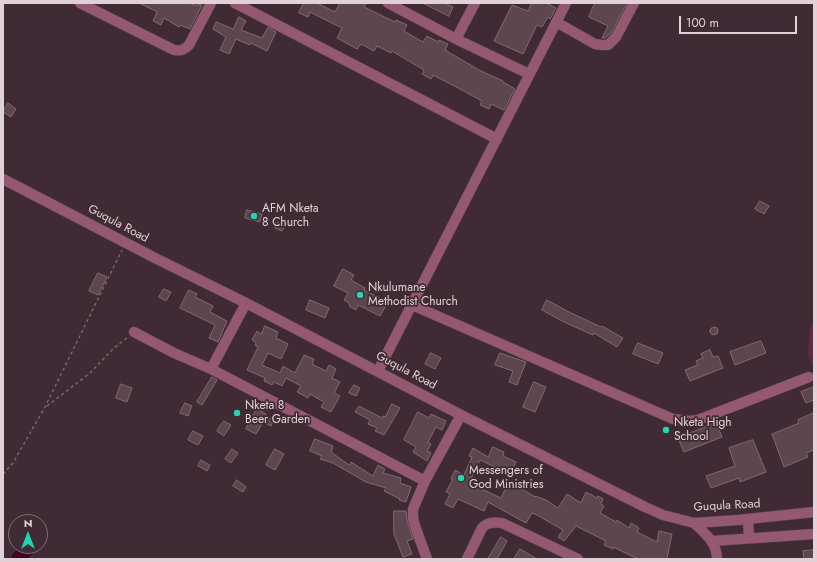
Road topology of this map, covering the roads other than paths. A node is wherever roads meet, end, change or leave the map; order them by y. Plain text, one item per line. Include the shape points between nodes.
1 (80, 3) edge
2 (211, 3) edge
3 (235, 3) edge
4 (388, 3) edge
5 (475, 3) edge
6 (566, 3) edge
7 (634, 3) edge
8 (556, 22) junction
9 (456, 39) junction
10 (529, 74) junction
11 (497, 139) junction
12 (3, 179) edge
13 (246, 303) junction
14 (412, 305) junction
15 (134, 332) road end
16 (211, 369) junction
17 (378, 371) junction
18 (809, 378) dead end
19 (461, 415) junction
20 (425, 482) junction
21 (814, 512) edge
22 (748, 519) junction
23 (694, 523) junction
24 (814, 534) edge
25 (749, 538) junction
26 (712, 541) junction
27 (427, 559) edge
28 (467, 559) edge
29 (578, 559) edge
30 (717, 559) edge

1 - 2 street via 179,51 189,45
3 - 11 street
4 - 9 street
5 - 9 street
6 - 8 street
7 - 8 street via 616,37 608,45 595,44
8 - 10 street
9 - 10 street
10 - 11 street
11 - 14 street
12 - 13 street, Guqula Road
13 - 16 street
13 - 17 street, Guqula Road
14 - 17 street
14 - 18 street via 682,421 698,420
15 - 16 street
16 - 20 street
17 - 19 street, Guqula Road
19 - 20 street
19 - 23 street, Guqula Road via 645,507 663,515
20 - 27 street via 413,514
21 - 22 street, Guqula Road
22 - 23 street, Guqula Road
22 - 25 street
23 - 26 street
24 - 25 street
25 - 26 street
26 - 30 street
28 - 29 street via 482,528 494,522 502,523

